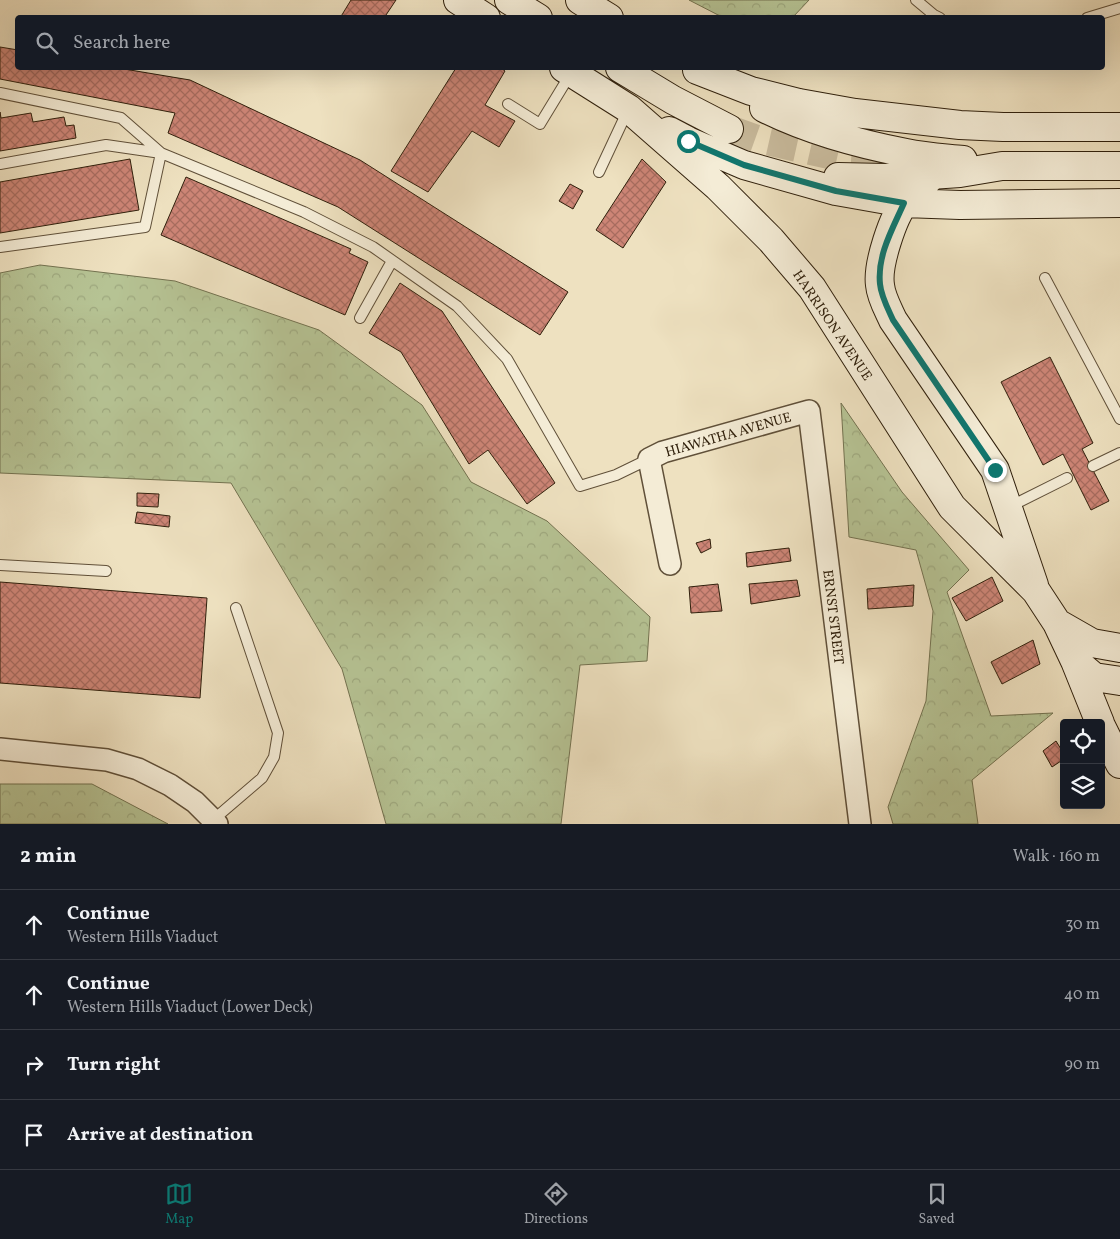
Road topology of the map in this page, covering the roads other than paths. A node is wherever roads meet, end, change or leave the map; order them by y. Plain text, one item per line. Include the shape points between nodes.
1 (458, 0) edge
2 (509, 0) edge
3 (580, 0) edge
4 (916, 0) edge
5 (1120, 8) edge
6 (481, 15) edge
7 (533, 15) edge
8 (604, 15) edge
9 (934, 15) edge
10 (1097, 15) edge
11 (568, 70) edge
12 (623, 70) edge
13 (697, 70) edge
14 (0, 92) edge
15 (748, 95) junction
16 (508, 104) dead end
17 (629, 109) junction
18 (1120, 127) edge
19 (728, 129) tunnel mouth
20 (161, 153) junction
21 (0, 164) edge
22 (960, 165) dead end
23 (1002, 166) junction
24 (1120, 166) edge
25 (598, 172) dead end
26 (774, 173) junction
27 (933, 175) junction
28 (904, 203) junction
29 (1120, 203) edge
30 (0, 247) edge
31 (392, 261) junction
32 (1045, 278) dead end
33 (360, 318) dead end
34 (809, 411) joint
35 (1120, 419) edge
36 (1120, 453) edge
37 (649, 459) junction
38 (1093, 466) dead end
39 (1067, 478) dead end
40 (1008, 507) junction
41 (670, 564) dead end
42 (0, 565) edge
43 (106, 571) dead end
44 (1036, 591) junction
45 (236, 608) dead end
46 (1057, 623) junction
47 (1120, 648) edge
48 (1075, 661) junction
49 (1120, 681) edge
50 (1098, 719) edge
51 (1105, 734) edge
52 (0, 749) edge
53 (1120, 764) edge
54 (215, 822) edge
55 (860, 824) edge

1 - 6 main road
2 - 7 main road
3 - 8 main road
4 - 9 lane
5 - 10 lane
11 - 16 lane via 540,124
11 - 17 main road, HARRISON AVENUE
12 - 19 main road
13 - 15 main road
14 - 20 lane via 120,118
15 - 18 main road via 855,113 960,125
15 - 23 main road via 783,117 828,133 906,153
17 - 25 lane
17 - 26 main road via 688,141 744,165
17 - 44 main road, HARRISON AVENUE via 718,187 771,240 812,288 952,507
20 - 21 lane via 106,145
20 - 30 lane via 145,227
20 - 31 lane via 304,212 374,247
22 - 24 main road
23 - 24 main road
23 - 27 main road
26 - 27 main road via 885,178
26 - 28 main road via 836,191
27 - 28 main road
28 - 29 main road
28 - 40 main road via 881,262 880,284 885,303 893,320 995,470
31 - 33 lane
31 - 37 lane via 456,306 506,359 580,486 616,475
32 - 35 lane
34 - 37 street, HIAWATHA AVENUE via 663,452
34 - 55 street, ERNST STREET
36 - 38 lane
37 - 41 street
39 - 40 lane
40 - 44 main road
42 - 43 lane
44 - 46 main road, HARRISON AVENUE
45 - 54 lane via 278,733 274,757 262,778
46 - 47 main road, HARRISON AVENUE via 1092,643
46 - 48 main road, HARRISON AVENUE
48 - 49 main road, HARRISON AVENUE via 1094,677
48 - 50 main road
51 - 53 main road
52 - 54 street via 107,760 138,769 195,802

